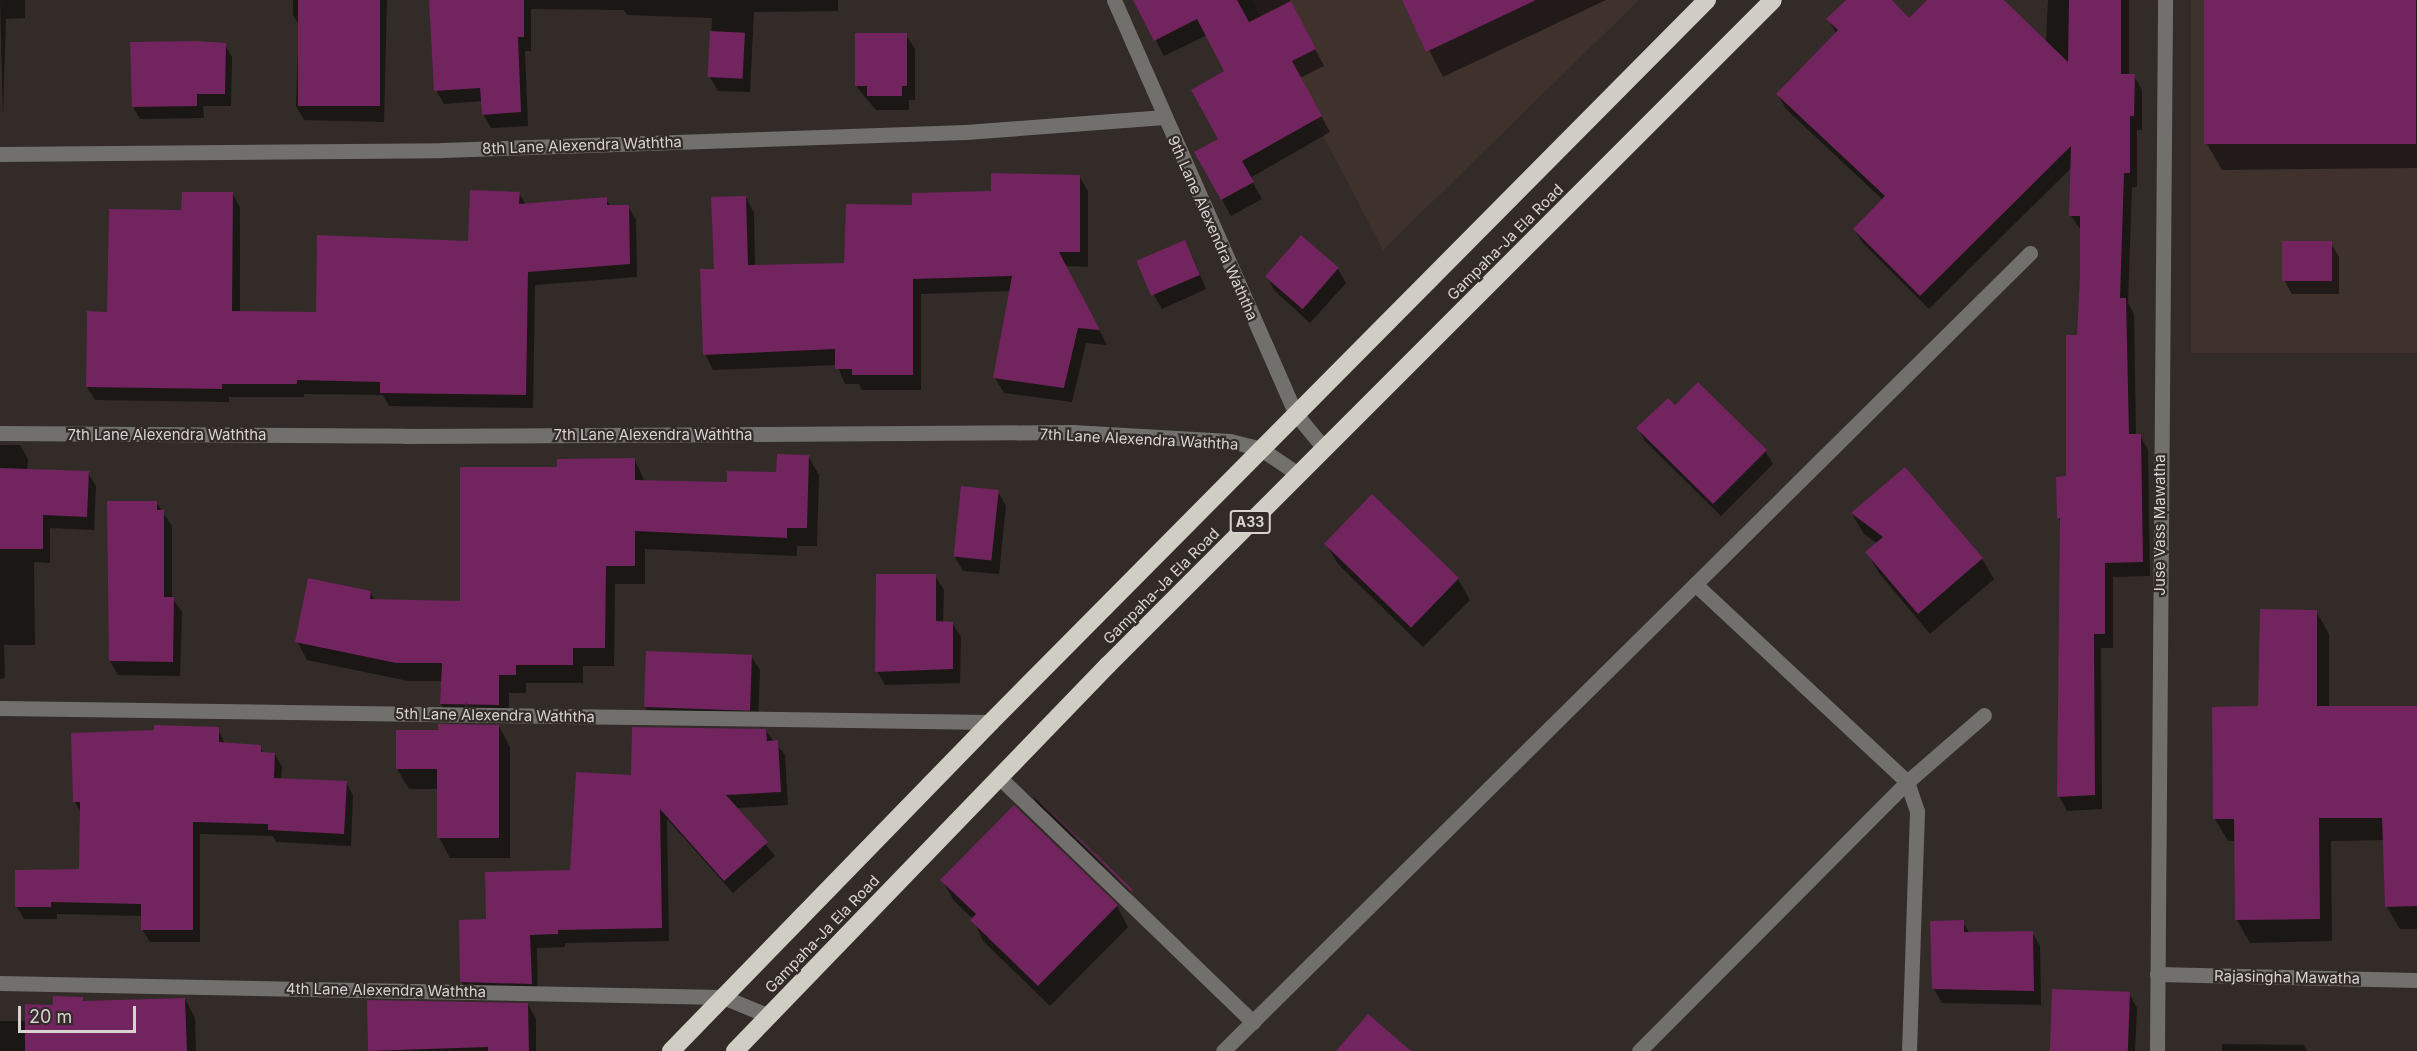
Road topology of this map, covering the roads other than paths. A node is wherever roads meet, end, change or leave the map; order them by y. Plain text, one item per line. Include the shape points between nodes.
1 (1114, 0) edge
2 (1707, 0) edge
3 (1773, 0) edge
4 (2165, 0) edge
5 (1164, 117) junction
6 (0, 154) edge
7 (2030, 253) dead end
8 (1295, 413) junction
9 (0, 433) edge
10 (1324, 448) junction
11 (1261, 449) junction
12 (1298, 474) junction
13 (1695, 584) junction
14 (0, 708) edge
15 (1984, 715) dead end
16 (991, 722) junction
17 (999, 777) junction
18 (1907, 782) junction
19 (2157, 974) junction
20 (2417, 980) edge
21 (0, 983) edge
22 (723, 997) junction
23 (769, 1016) junction
24 (1253, 1022) junction
25 (672, 1051) edge
26 (735, 1051) edge
27 (1223, 1051) edge
28 (1639, 1051) edge
29 (1909, 1051) edge
30 (2157, 1051) edge

1 - 5 street, 9th Lane Alexendra Waththa
2 - 8 highway, Gampaha-Ja Ela Road / A33
3 - 10 highway, Gampaha-Ja Ela Road / A33
4 - 19 street, Juse Vass Mawatha
5 - 6 street, 8th Lane Alexendra Waththa via 966,132 454,150
5 - 8 street, 9th Lane Alexendra Waththa
7 - 13 street
8 - 10 street, 9th Lane Alexendra Waththa
8 - 11 highway, Gampaha-Ja Ela Road / A33
9 - 11 street, 7th Lane Alexendra Waththa via 418,436 1072,432 1230,441
10 - 12 highway, Gampaha-Ja Ela Road / A33
11 - 12 street, 7th Lane Alexendra Waththa
11 - 16 highway, Gampaha-Ja Ela Road / A33
12 - 17 highway, Gampaha-Ja Ela Road / A33
13 - 18 street
13 - 24 street
14 - 16 street, 5th Lane Alexendra Waththa
15 - 18 street
16 - 22 highway, Gampaha-Ja Ela Road / A33
17 - 23 highway, Gampaha-Ja Ela Road / A33
17 - 24 street
18 - 28 street
18 - 29 street via 1917,811
19 - 20 street, Rajasingha Mawatha
19 - 30 street, Juse Vass Mawatha
21 - 22 street, 4th Lane Alexendra Waththa
22 - 23 street, 4th Lane Alexendra Waththa
22 - 25 highway, Gampaha-Ja Ela Road / A33
23 - 26 highway, Gampaha-Ja Ela Road / A33
24 - 27 street

